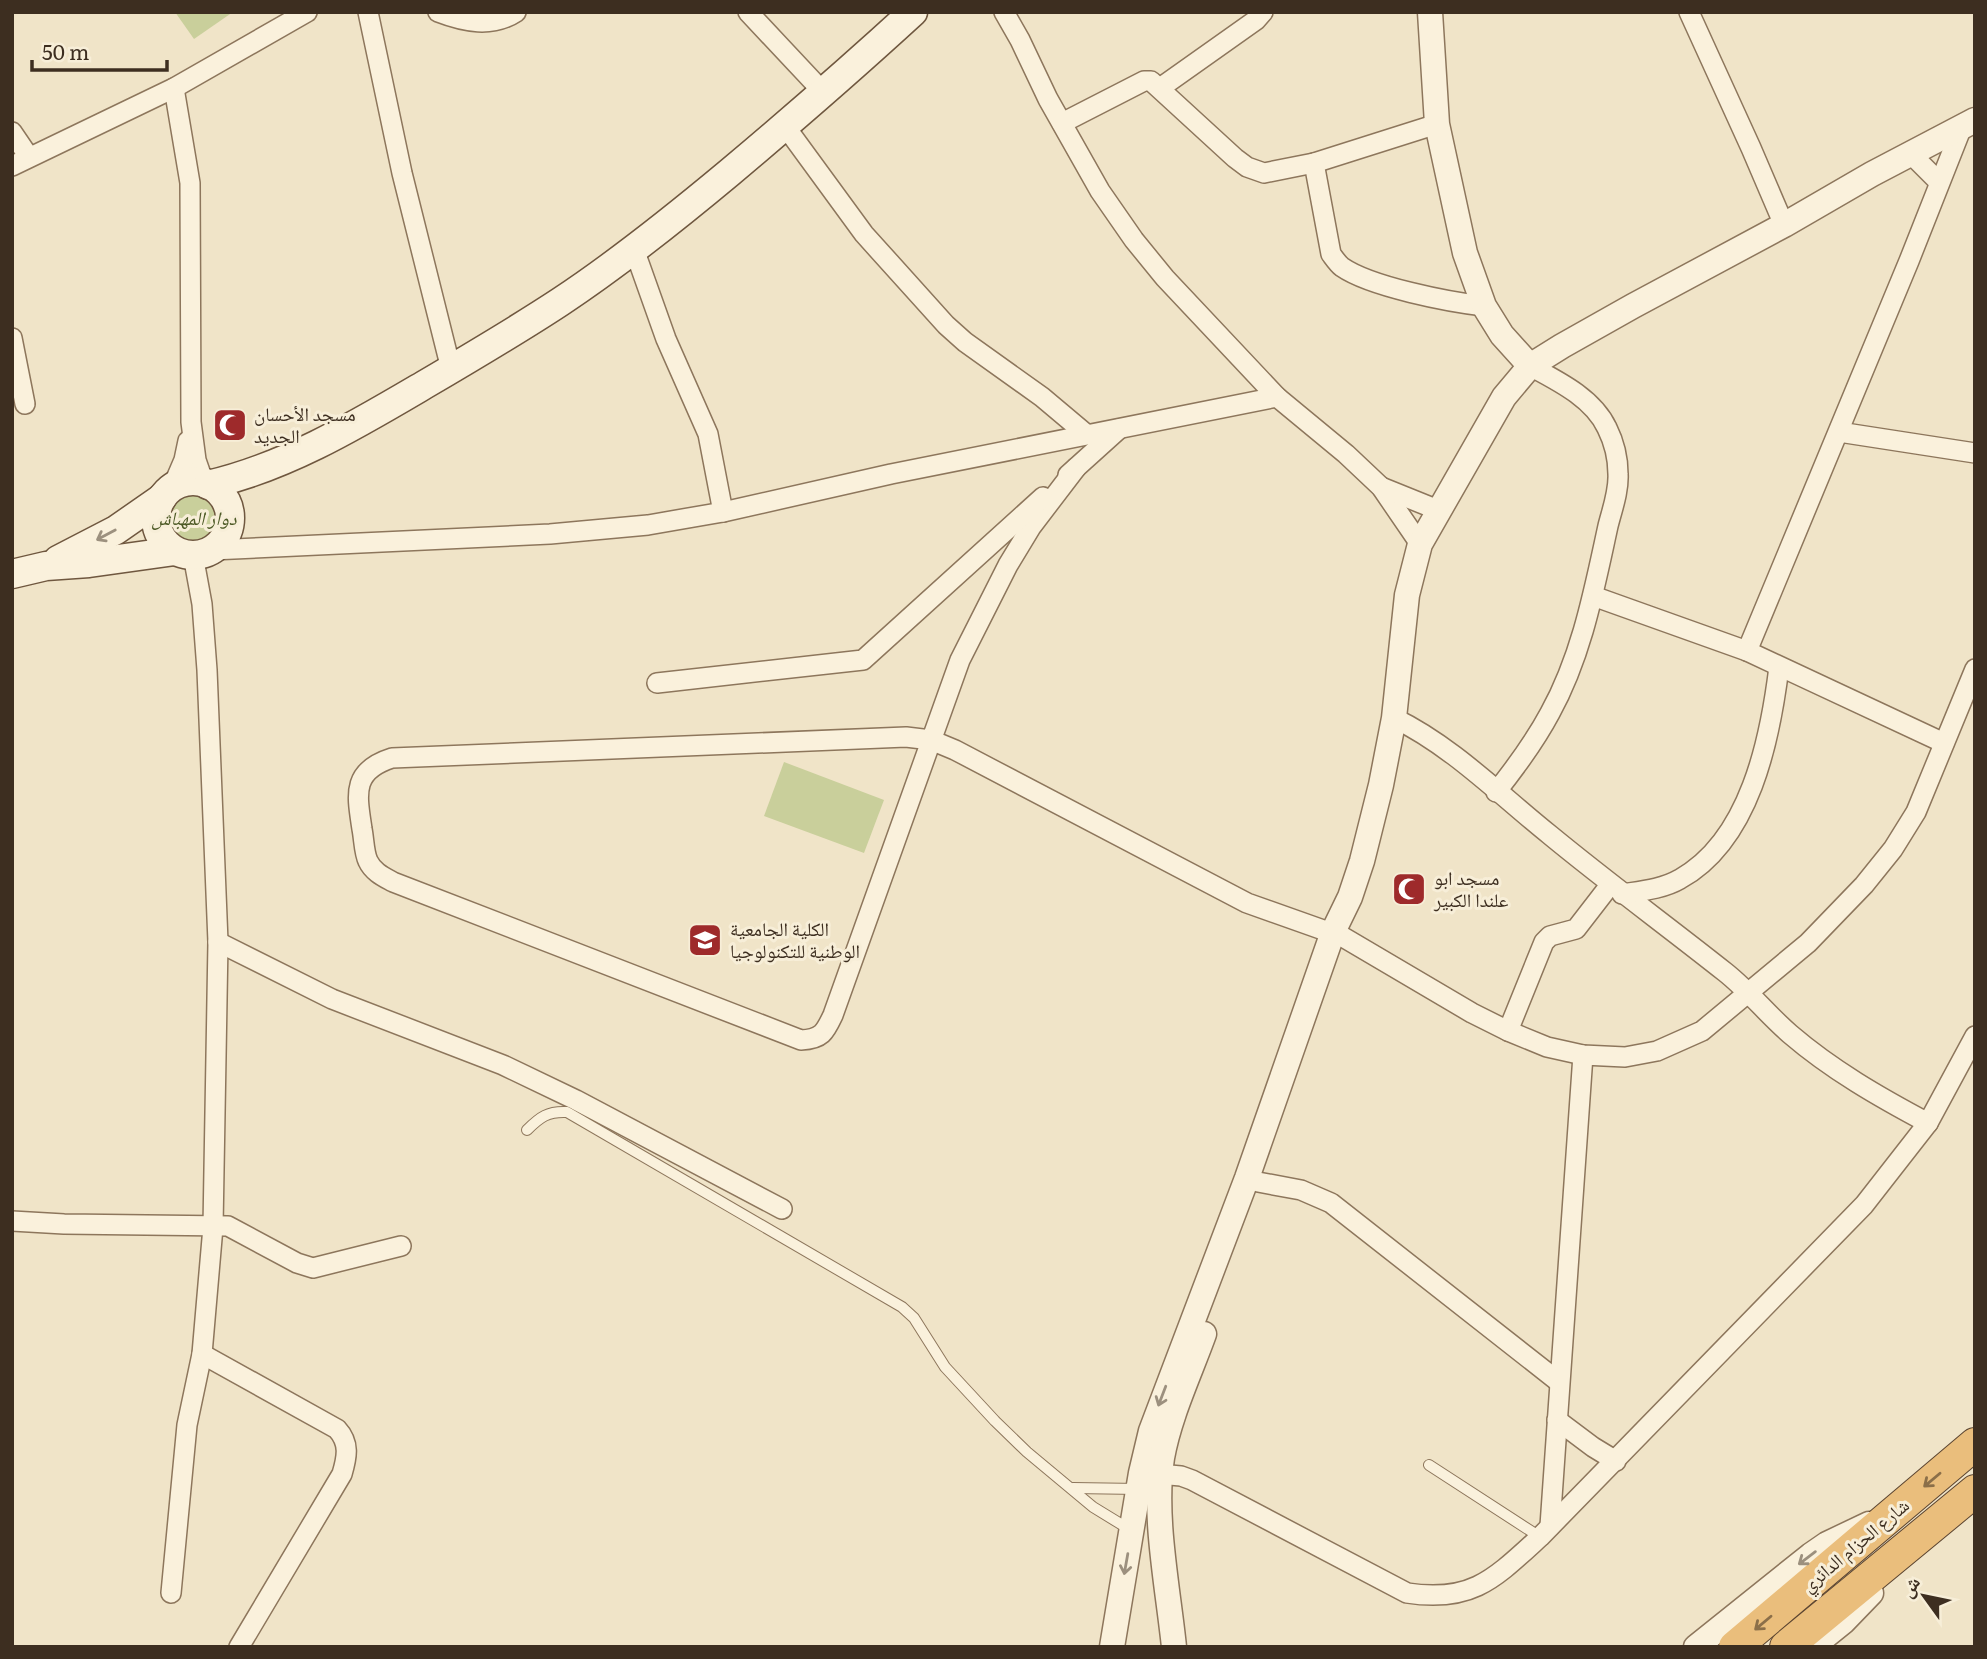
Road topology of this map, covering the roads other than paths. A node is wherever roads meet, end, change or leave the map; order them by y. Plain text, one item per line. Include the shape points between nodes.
1 (307, 12) edge
2 (368, 12) edge
3 (438, 12) edge
4 (516, 12) edge
5 (748, 12) edge
6 (913, 12) edge
7 (1004, 12) edge
8 (1263, 12) edge
9 (1689, 12) edge
10 (1435, 14) edge
11 (174, 88) junction
12 (1160, 88) junction
13 (824, 93) junction
14 (1062, 123) junction
15 (1437, 124) junction
16 (1968, 124) edge
17 (785, 126) junction
18 (12, 132) edge
19 (1911, 154) junction
20 (20, 162) edge
21 (1314, 163) junction
22 (1939, 182) junction
23 (1784, 225) junction
24 (634, 249) junction
25 (1484, 306) junction
26 (12, 338) edge
27 (1530, 366) junction
28 (451, 369) junction
29 (1277, 397) junction
30 (24, 404) dead end
31 (191, 422) junction
32 (1119, 428) junction
33 (1839, 432) junction
34 (1086, 435) junction
35 (1975, 453) edge
36 (289, 458) junction
37 (1076, 468) junction
38 (206, 484) junction
39 (1381, 487) junction
40 (167, 493) junction
41 (1438, 509) junction
42 (723, 512) junction
43 (230, 520) junction
44 (1420, 544) junction
45 (193, 552) junction
46 (46, 566) junction
47 (12, 574) edge
48 (1593, 596) junction
49 (1747, 651) junction
50 (1779, 667) junction
51 (1975, 669) edge
52 (657, 683) dead end
53 (1394, 718) junction
54 (931, 740) junction
55 (1944, 743) junction
56 (1496, 792) junction
57 (1616, 890) junction
58 (1338, 935) junction
59 (218, 943) junction
60 (1751, 993) junction
61 (1508, 1031) junction
62 (1975, 1037) edge
63 (1583, 1055) junction
64 (1927, 1123) junction
65 (527, 1130) dead end
66 (1258, 1182) junction
67 (782, 1209) dead end
68 (12, 1221) edge
69 (212, 1227) junction
70 (401, 1246) dead end
71 (202, 1354) junction
72 (1559, 1382) junction
73 (1557, 1420) junction
74 (1975, 1444) edge
75 (1616, 1461) junction
76 (1429, 1465) dead end
77 (1150, 1481) junction
78 (1073, 1488) junction
79 (1975, 1491) edge
80 (1889, 1515) junction
81 (1132, 1531) junction
82 (1545, 1532) junction
83 (1915, 1539) junction
84 (171, 1593) dead end
85 (239, 1647) edge
86 (1112, 1647) edge
87 (1174, 1647) edge
88 (1696, 1647) edge
89 (1735, 1647) edge
90 (1786, 1647) edge
91 (1812, 1647) edge

1 - 11 street
2 - 28 street
3 - 4 street via 486,23
5 - 13 street
6 - 13 main road
7 - 14 street
8 - 12 street
9 - 23 street
10 - 15 street
11 - 20 street
11 - 31 street via 190,183
12 - 14 street via 1144,81
12 - 21 street via 1247,167 1264,173
13 - 17 main road
14 - 29 street via 1134,240
15 - 21 street
15 - 25 street via 1465,253
16 - 19 street
16 - 22 street
17 - 24 main road
17 - 34 street via 863,234 946,325
18 - 20 street
19 - 22 street
19 - 23 street
21 - 25 street via 1331,254 1340,266 1406,290
22 - 33 street
23 - 27 street
24 - 28 main road
24 - 42 street via 666,339 708,434
25 - 27 street
26 - 30 street
27 - 41 street via 1504,397
27 - 48 street via 1564,383 1586,401 1606,425 1616,450 1619,477
28 - 36 main road
29 - 32 street
29 - 39 street
31 - 38 street via 196,460
31 - 40 street via 184,460
32 - 34 street
32 - 37 street
33 - 35 street
33 - 49 street
34 - 42 street
36 - 38 main road via 249,475
36 - 43 main road
37 - 52 street via 863,660
37 - 54 street via 1031,527 983,611
38 - 40 main road via 186,482
38 - 43 main road via 224,499
39 - 41 street
39 - 44 street
40 - 45 main road via 156,512 163,541
40 -> 46 main road via 116,530
41 - 44 street
42 - 45 street via 649,525 550,534
43 - 45 main road via 221,542
44 - 53 street via 1407,595
45 - 46 main road
45 - 59 street via 207,670
46 - 47 main road
48 - 49 street
48 - 56 street via 1573,664 1551,712
49 - 50 street
50 - 55 street
50 - 57 street via 1773,716 1760,764 1723,841 1700,866 1677,881
51 - 55 street
53 - 56 street via 1428,737
53 - 58 street via 1375,811
54 - 54 street via 906,737 391,758 369,770 356,792 368,861 378,874 801,1040 814,1040 833,1015
54 - 58 street via 1247,903
55 - 60 street via 1916,812 1893,849 1808,943
56 - 57 street
57 - 60 street
57 - 61 street via 1576,929 1544,942
58 - 61 street
58 - 66 street
58 -> 77 street via 1159,1406
59 - 67 street via 332,999 503,1065
59 - 69 street
60 - 63 street via 1702,1031 1657,1051
60 - 64 street via 1765,1012 1816,1056
61 - 63 street
62 - 64 street
63 - 72 street
64 - 75 street via 1864,1205
65 - 78 lane via 542,1115 568,1112 902,1307 945,1367 995,1421
66 - 72 street via 1301,1190 1331,1203
66 - 77 street
68 - 69 street
69 - 70 street via 228,1226 313,1268
69 - 71 street
71 - 84 street via 187,1425
71 - 85 street via 337,1429 347,1447 342,1474
72 - 73 street
73 - 75 street
73 - 82 street
74 -> 80 highway, شارع الحزام الدائري
75 - 82 street
76 - 82 lane
77 - 78 lane
77 - 81 street
77 - 82 street via 1192,1480 1407,1593 1432,1597 1485,1584
77 - 87 street
78 - 81 lane via 1093,1507
79 - 83 highway, شارع الحزام الدائري
80 -> 88 street via 1827,1544
80 -> 89 highway, شارع الحزام الدائري
81 -> 86 street
83 - 90 highway, شارع الحزام الدائري
83 - 91 street via 1882,1583

